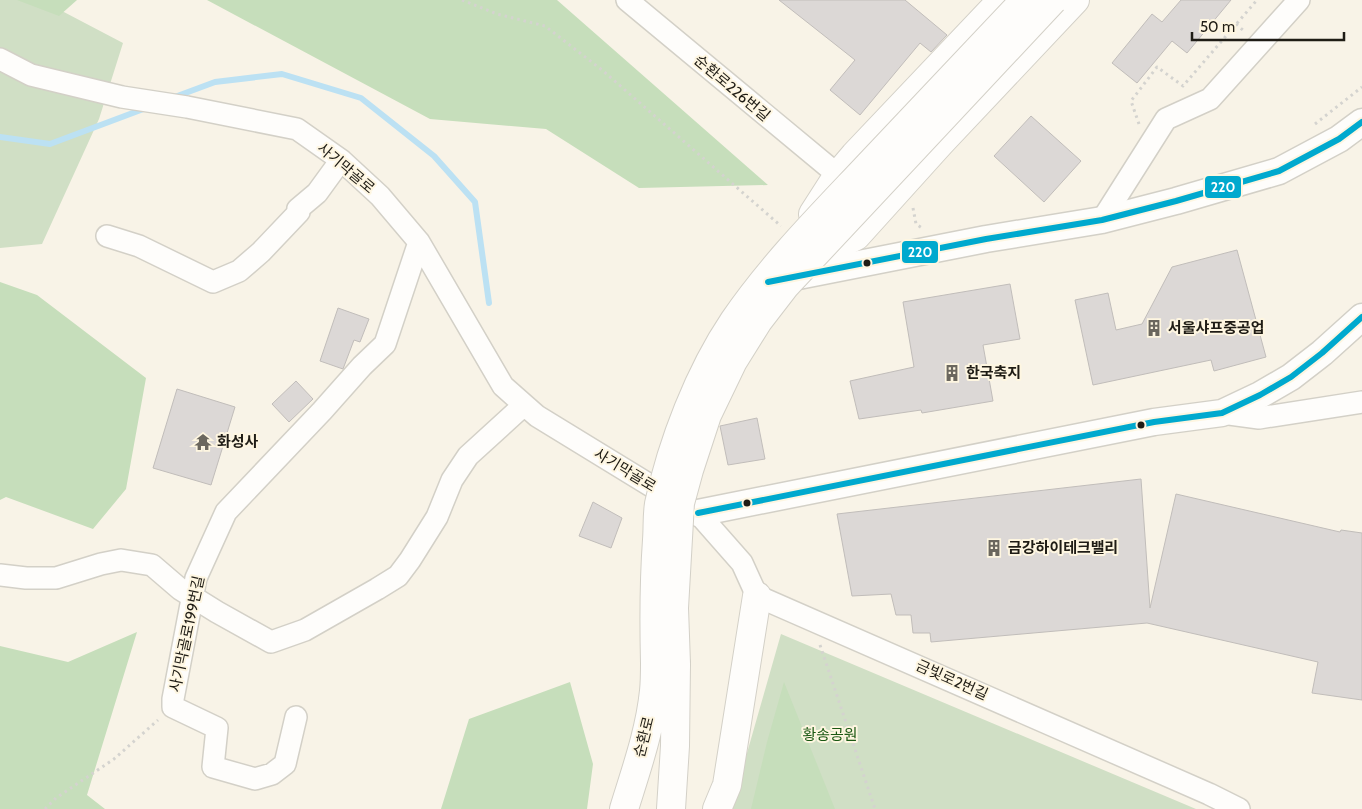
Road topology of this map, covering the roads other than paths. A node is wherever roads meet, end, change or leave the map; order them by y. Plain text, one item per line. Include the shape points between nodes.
1 (626, 0) edge
2 (1002, 0) edge
3 (1025, 0) edge
4 (1053, 0) edge
5 (1075, 0) edge
6 (1299, 0) edge
7 (0, 59) edge
8 (1362, 122) edge
9 (341, 160) junction
10 (838, 175) junction
11 (1102, 220) junction
12 (107, 236) dead end
13 (418, 242) junction
14 (768, 282) junction
15 (1362, 317) edge
16 (1362, 402) edge
17 (524, 405) junction
18 (1222, 412) junction
19 (666, 495) junction
20 (698, 513) junction
21 (0, 575) edge
22 (186, 592) junction
23 (757, 596) junction
24 (666, 664) junction
25 (296, 717) dead end
26 (624, 809) edge
27 (671, 809) edge
28 (717, 809) edge
29 (1239, 809) edge

1 - 10 street, 순환로226번길
2 - 10 main road
3 - 24 main road, bridge via 798,240 756,290 713,356 683,424 659,506 654,614
4 - 24 main road, bridge via 785,286 733,361 708,415 680,503 674,608
5 - 14 main road via 856,236
6 - 11 street via 1210,99 1166,119
7 - 9 street, 사기막골로 via 31,75 122,97 297,129
8 - 11 street via 1339,139 1279,171
9 - 12 street via 317,193 298,209 299,212 261,252 240,271 213,282 139,246
9 - 13 street, 사기막골로 via 380,196
10 - 14 main road
11 - 14 street
13 - 17 street, 사기막골로 via 503,386
13 - 22 street, 사기막골로199번길 via 385,344 226,512 196,578
14 - 19 street via 711,368 678,451
15 - 18 street via 1291,377 1260,396
16 - 18 street via 1260,418
17 - 19 street, 사기막골로
17 - 22 street via 468,456 452,480 437,517 410,560 398,576 378,590 305,630 271,642
18 - 20 street via 1154,422
19 - 20 street, 사기막골로
20 - 23 street via 742,563
21 - 22 street via 56,578 121,560 152,564
22 - 25 street, 사기막골로199번길 via 174,707 217,728 213,767 256,779 272,774 284,764
23 - 28 main road via 728,785
23 - 29 street, 금빛로2번길
24 - 26 main road, 순환로 via 654,690 645,740
24 - 27 main road, 순환로 via 675,746

